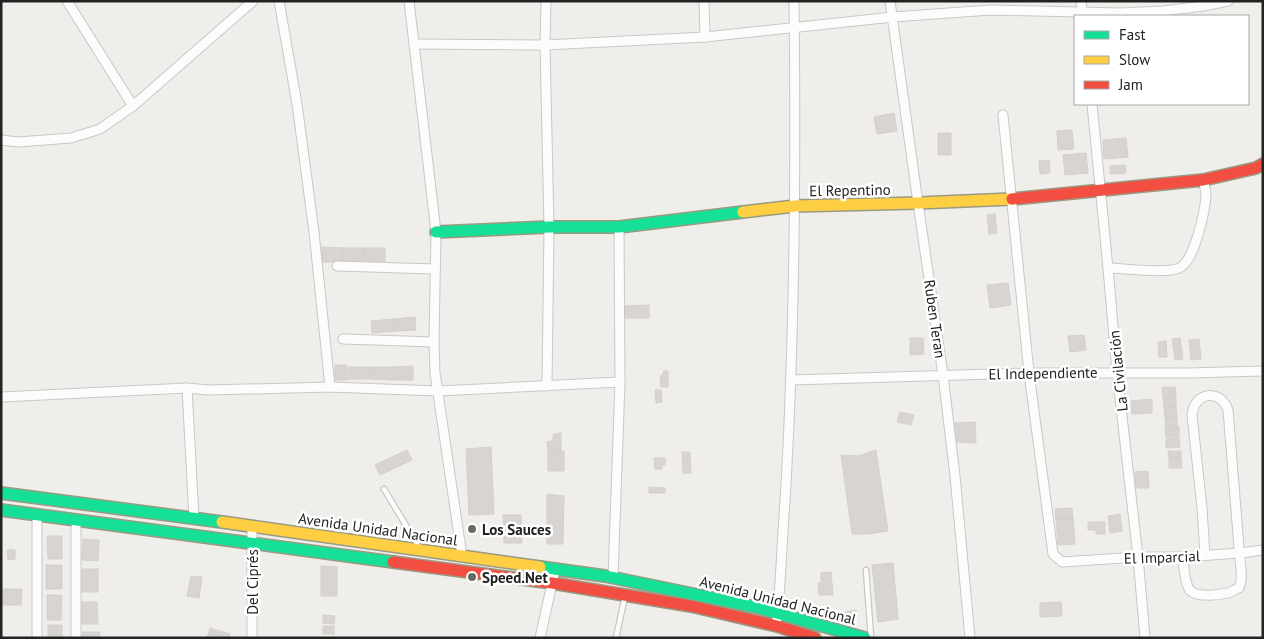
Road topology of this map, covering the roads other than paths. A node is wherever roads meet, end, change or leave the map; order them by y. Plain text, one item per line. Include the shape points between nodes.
1 (67, 1) edge
2 (253, 1) edge
3 (278, 1) edge
4 (409, 1) edge
5 (546, 1) edge
6 (704, 1) edge
7 (794, 1) edge
8 (890, 1) edge
9 (1081, 1) edge
10 (1228, 1) edge
11 (990, 6) edge
12 (1083, 14) edge
13 (893, 17) junction
14 (794, 28) junction
15 (705, 37) junction
16 (414, 44) junction
17 (545, 45) junction
18 (1092, 105) edge
19 (133, 106) junction
20 (1003, 115) dead end
21 (1, 140) edge
22 (1263, 164) edge
23 (1203, 180) junction
24 (1100, 190) junction
25 (1011, 199) junction
26 (918, 203) junction
27 (795, 206) junction
28 (549, 227) junction
29 (619, 227) junction
30 (436, 232) junction
31 (336, 266) dead end
32 (1108, 268) junction
33 (435, 269) junction
34 (343, 339) dead end
35 (434, 342) junction
36 (1263, 371) edge
37 (1029, 372) junction
38 (1117, 372) junction
39 (943, 375) junction
40 (791, 380) junction
41 (620, 382) junction
42 (547, 386) junction
43 (330, 387) junction
44 (187, 388) junction
45 (438, 391) junction
46 (1, 397) edge
47 (384, 489) dead end
48 (1, 493) edge
49 (1, 510) edge
50 (37, 514) junction
51 (194, 518) junction
52 (76, 520) junction
53 (252, 526) junction
54 (252, 544) junction
55 (421, 550) junction
56 (1263, 550) edge
57 (1240, 553) junction
58 (1206, 555) junction
59 (462, 556) junction
60 (1138, 557) junction
61 (1183, 557) junction
62 (555, 570) junction
63 (866, 570) dead end
64 (613, 578) junction
65 (552, 583) junction
66 (626, 594) junction
67 (778, 613) junction
68 (777, 626) junction
69 (37, 638) edge
70 (76, 638) edge
71 (252, 638) edge
72 (540, 638) edge
73 (616, 638) edge
74 (815, 638) edge
75 (865, 638) edge
76 (871, 638) edge
77 (970, 638) edge
78 (1145, 638) edge

1 - 19 street
2 - 19 street
3 - 43 street via 314,232
4 - 16 street
5 - 17 street
6 - 15 street
7 - 14 street
8 - 13 street, Ruben Teran
9 - 12 street
10 - 12 street via 1163,11
11 - 12 street
11 - 13 street
13 - 14 street
13 - 26 street, Ruben Teran
14 - 15 street
14 - 27 street
15 - 17 street
16 - 17 street
16 - 30 street
17 - 28 street
18 - 24 street, La Civilación
19 - 21 street via 100,129 71,138
20 - 25 street
22 - 23 main road, El Repentino
23 - 24 main road, El Repentino
23 - 32 street via 1206,193 1204,215 1192,253 1181,267 1167,271
24 - 25 main road, El Repentino
24 - 32 street, La Civilación
25 - 26 main road, El Repentino
25 - 37 street
26 - 27 main road, El Repentino
26 - 39 street, Ruben Teran
27 - 29 main road, El Repentino
27 - 40 street
28 - 29 main road, El Repentino
28 - 30 main road, El Repentino
28 - 42 street
29 - 41 street
30 - 33 street
31 - 33 street
32 - 38 street, La Civilación
33 - 35 street
34 - 35 street
35 - 45 street
36 - 38 street, El Independiente
37 - 38 street, El Independiente
37 - 39 street, El Independiente
37 - 60 street, El Imparcial via 1053,554 1062,562
38 - 60 street, La Civilación
39 - 40 street, El Independiente
39 - 77 street, Ruben Teran
40 - 67 street
41 - 42 street
41 - 64 street
42 - 45 street
43 - 44 street
43 - 45 street
44 - 46 street
44 - 51 street
45 - 59 street
47 - 55 lane
48 - 51 main road, Avenida Unidad Nacional
49 - 50 main road, Avenida Unidad Nacional
50 - 52 main road, Avenida Unidad Nacional
50 - 69 street
51 - 53 main road, Avenida Unidad Nacional
52 - 54 main road, Avenida Unidad Nacional
52 - 70 street
53 - 54 street, Del Ciprés
53 - 55 main road, Avenida Unidad Nacional
54 - 65 main road, Avenida Unidad Nacional
54 - 71 street, Del Ciprés
55 - 59 main road, Avenida Unidad Nacional
56 - 57 street, El Imparcial
57 - 58 street, El Imparcial
57 - 58 street via 1228,410 1224,401 1216,396 1206,396 1197,401 1192,415
57 - 61 street via 1239,588 1210,594 1196,594 1188,588
58 - 61 street, El Imparcial
59 - 62 main road, Avenida Unidad Nacional
60 - 61 street, El Imparcial
60 - 78 street, La Civilación
62 - 64 main road, Avenida Unidad Nacional
62 - 65 street
63 - 76 lane
64 - 67 main road, Avenida Unidad Nacional
65 - 66 main road, Avenida Unidad Nacional
65 - 72 street
66 - 68 main road, Avenida Unidad Nacional
66 - 73 lane
67 - 68 street
67 - 75 main road, Avenida Unidad Nacional
68 - 74 main road, Avenida Unidad Nacional

